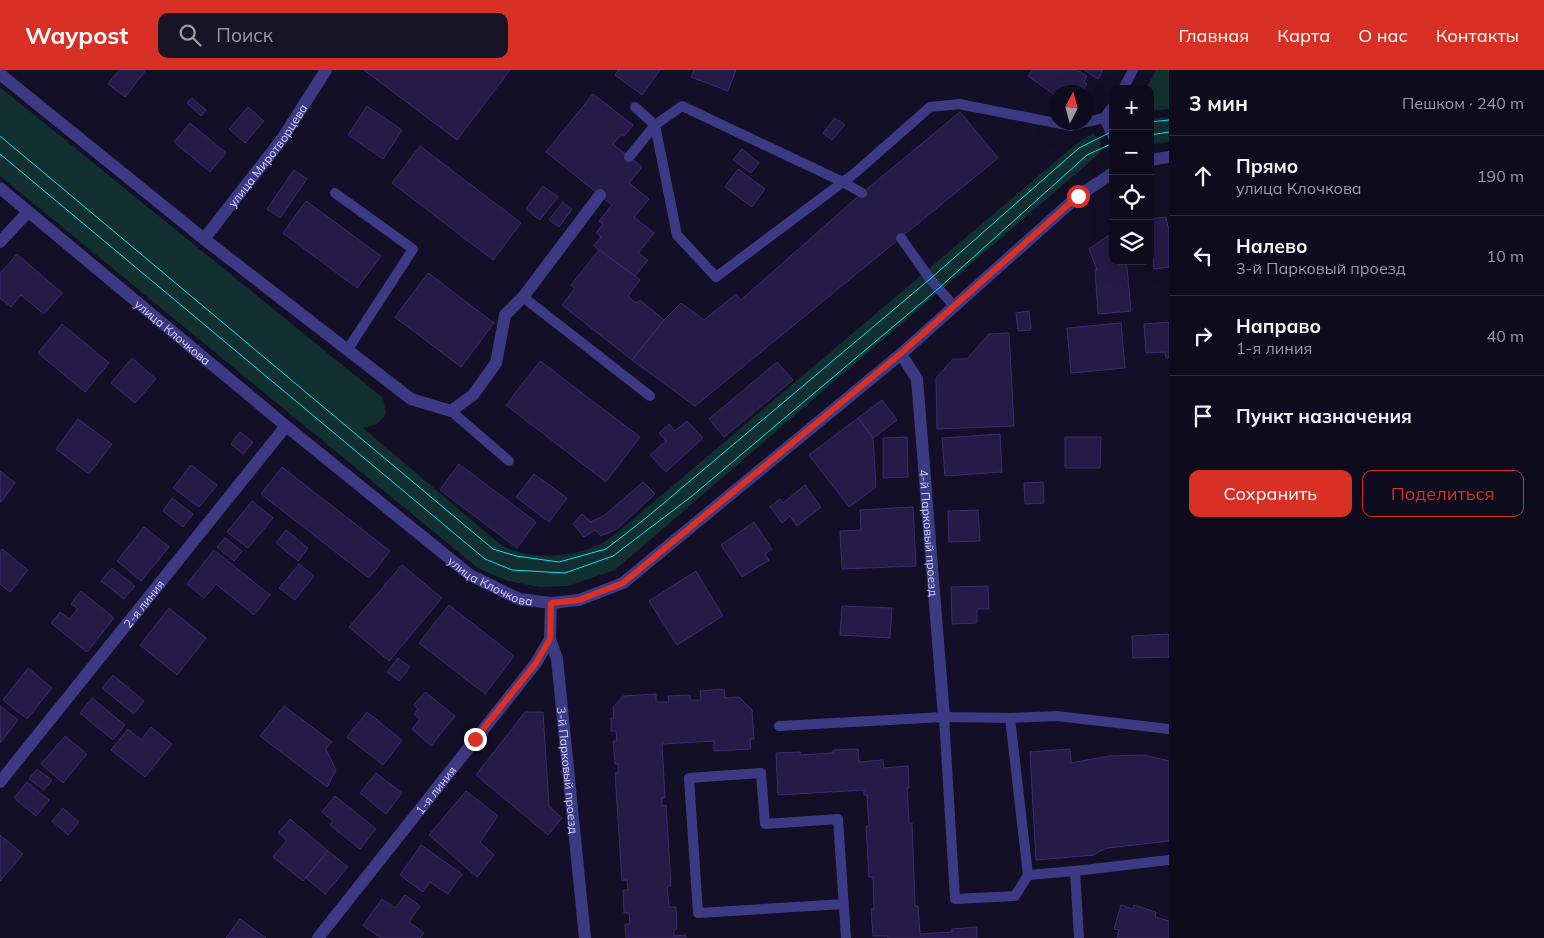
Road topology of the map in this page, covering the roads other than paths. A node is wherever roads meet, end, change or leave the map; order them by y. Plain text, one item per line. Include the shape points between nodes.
1 (326, 70) edge
2 (1133, 70) edge
3 (0, 74) edge
4 (1125, 85) edge
5 (635, 107) dead end
6 (1109, 111) edge
7 (1104, 118) junction
8 (1094, 120) edge
9 (1049, 122) edge
10 (655, 125) junction
11 (1110, 130) edge
12 (629, 157) dead end
13 (1169, 157) edge
14 (1154, 159) edge
15 (1110, 175) edge
16 (843, 182) junction
17 (0, 188) edge
18 (862, 192) dead end
19 (335, 193) dead end
20 (600, 195) dead end
21 (28, 212) junction
22 (900, 238) dead end
23 (204, 239) junction
24 (0, 242) edge
25 (523, 297) junction
26 (954, 306) junction
27 (348, 348) junction
28 (900, 354) junction
29 (650, 396) dead end
30 (451, 411) junction
31 (286, 426) junction
32 (509, 461) dead end
33 (551, 603) junction
34 (550, 639) junction
35 (944, 716) junction
36 (1010, 718) junction
37 (779, 726) dead end
38 (1169, 729) edge
39 (0, 782) edge
40 (1169, 860) edge
41 (1075, 872) junction
42 (1028, 875) junction
43 (844, 904) junction
44 (318, 938) edge
45 (586, 938) edge
46 (846, 938) edge
47 (1079, 938) edge

1 - 23 street, улица Миротворцева via 282,139
2 - 4 lane
3 - 23 street
5 - 10 lane
6 - 7 lane
7 - 8 lane
7 - 11 lane
9 - 16 lane via 959,104 930,107
10 - 12 lane
10 - 16 lane via 682,106
10 - 16 lane via 677,235 716,277
13 - 14 street
15 - 26 street, улица Клочкова via 1078,196
16 - 18 lane
17 - 21 street, улица Клочкова
19 - 27 lane via 413,249
20 - 25 street
21 - 24 street
21 - 31 street, улица Клочкова
22 - 26 lane
23 - 27 street
25 - 29 lane
25 - 30 street via 505,315 496,363 472,395
26 - 28 street, улица Клочкова
27 - 30 street via 411,399
28 - 33 street, улица Клочкова via 623,583 579,600
28 - 35 street, 4-й Парковый проезд via 917,379
30 - 32 lane
31 - 33 street, улица Клочкова via 470,575 519,599
31 - 39 street, 2-я линия
33 - 34 street, 3-й Парковый проезд
34 - 44 street, 1-я линия via 536,663
34 - 45 street, 3-й Парковый проезд via 557,659
35 - 36 lane
35 - 37 lane
35 - 42 lane via 955,899 1015,896
36 - 38 lane via 1057,716
36 - 42 lane
40 - 41 lane
41 - 42 lane
41 - 47 lane
43 - 43 lane via 838,819 765,824 761,773 689,778 698,913
43 - 46 lane

